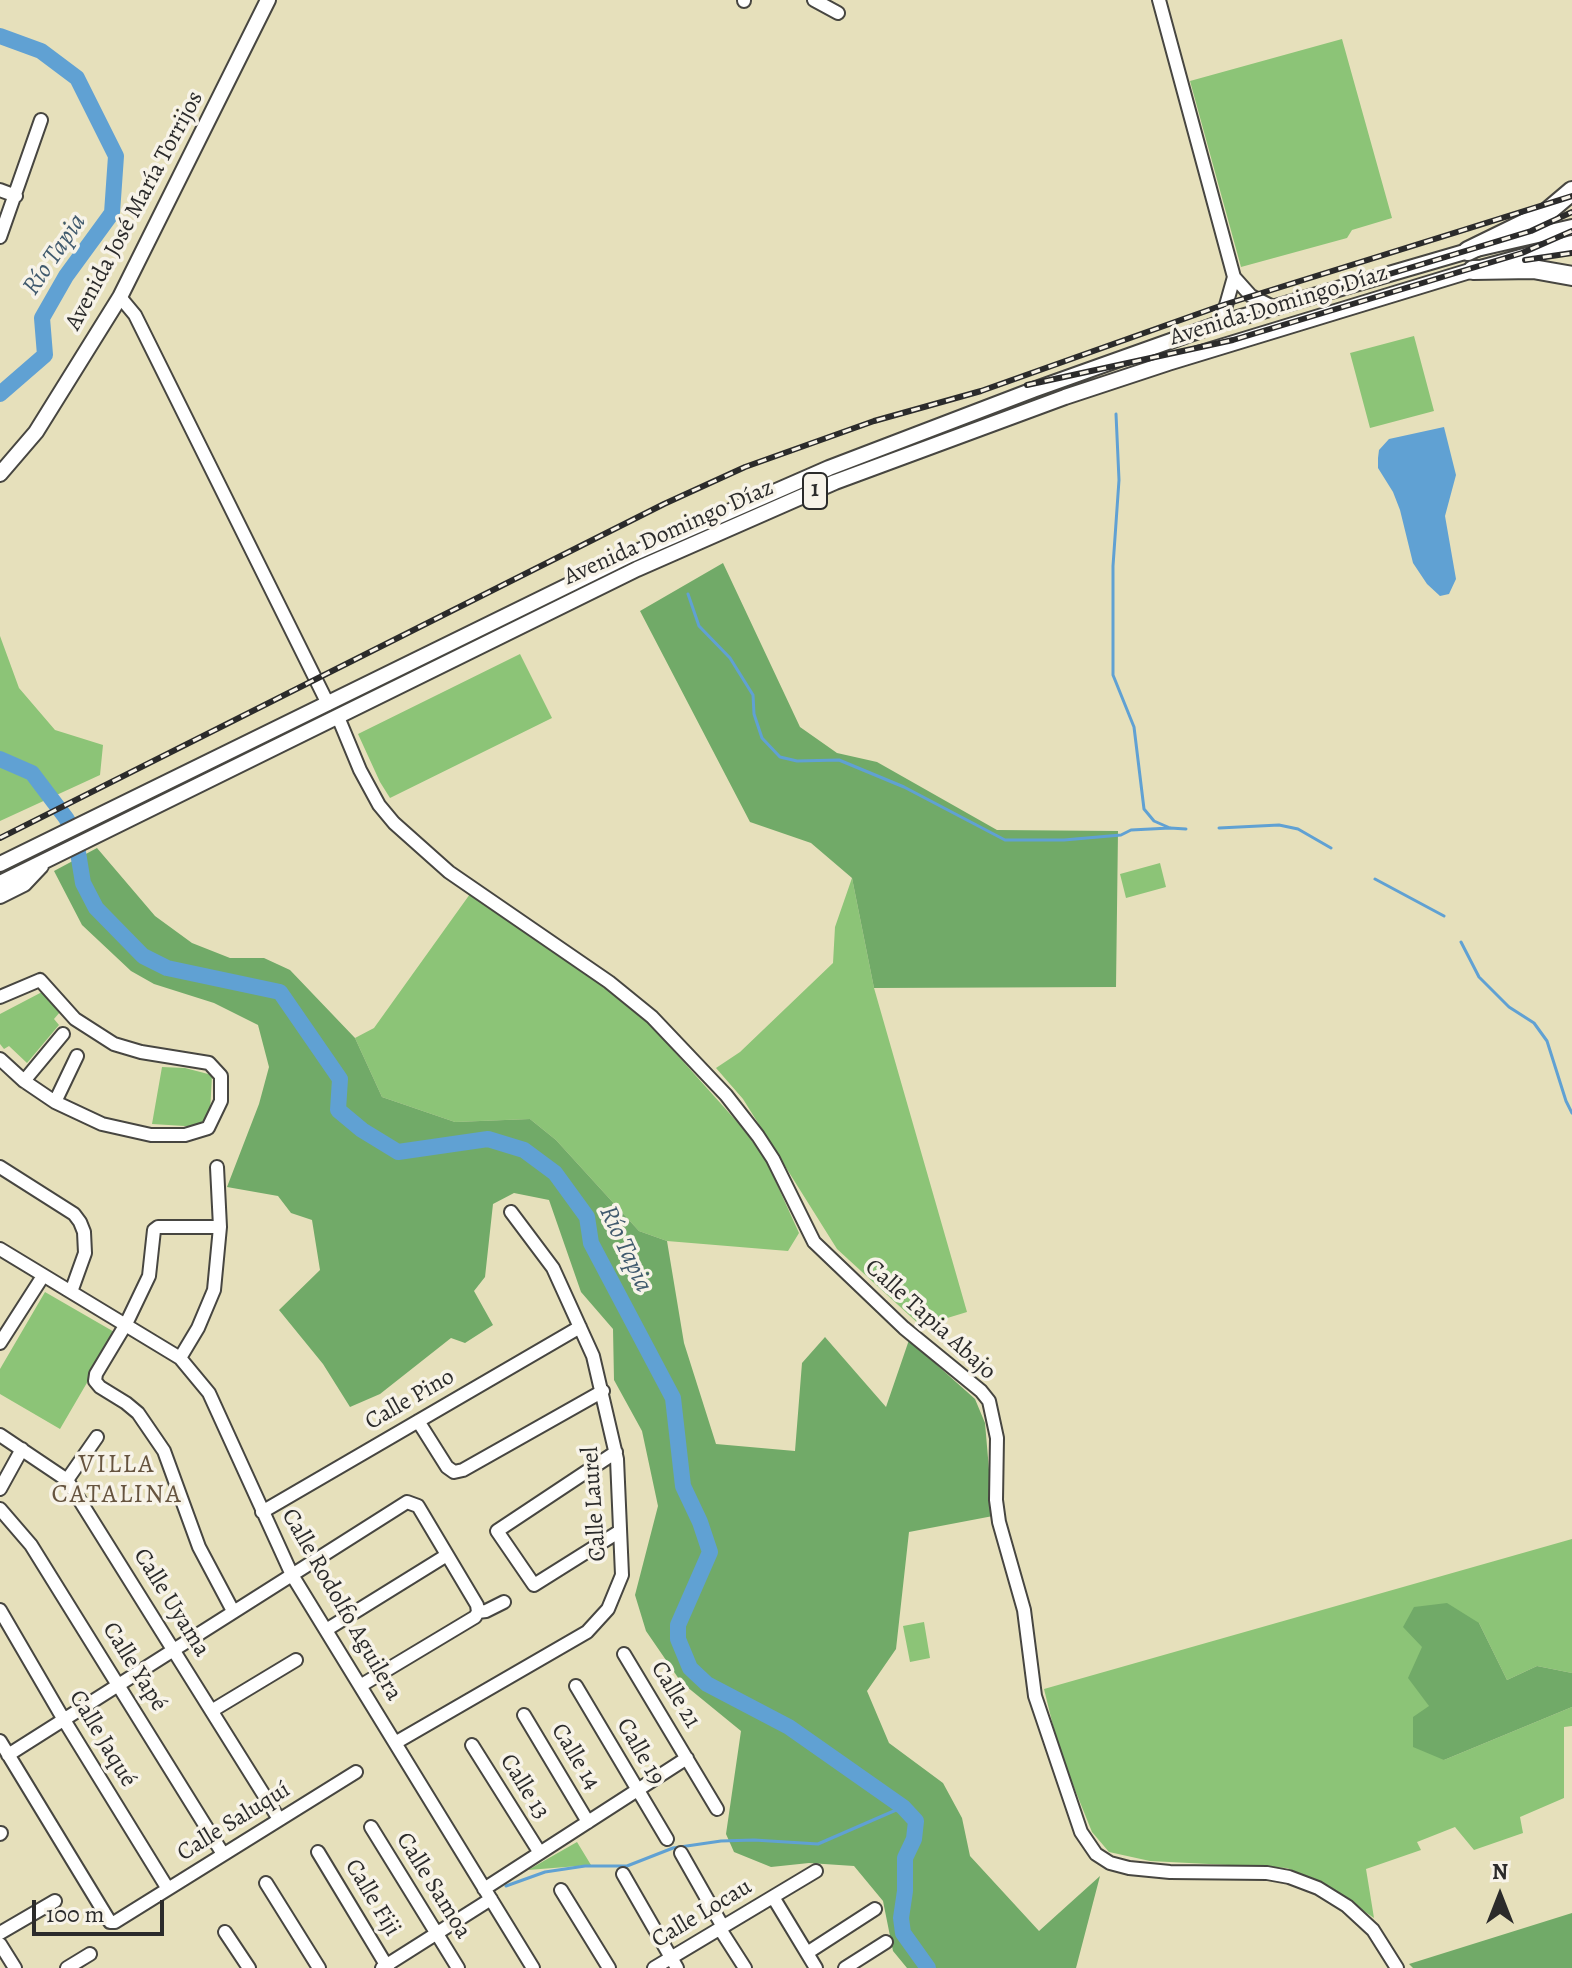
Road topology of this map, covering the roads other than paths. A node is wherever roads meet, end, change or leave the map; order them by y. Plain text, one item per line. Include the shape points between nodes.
1 (268, 0) edge
2 (814, 0) edge
3 (1159, 0) edge
4 (838, 13) dead end
5 (41, 120) dead end
6 (0, 190) edge
7 (1572, 191) edge
8 (16, 196) junction
9 (1572, 227) edge
10 (0, 237) edge
11 (1572, 243) edge
12 (1468, 251) junction
13 (1473, 270) junction
14 (1572, 276) edge
15 (1234, 277) junction
16 (120, 297) junction
17 (1273, 307) junction
18 (1221, 323) junction
19 (0, 474) edge
20 (328, 704) junction
21 (338, 717) junction
22 (44, 842) junction
23 (0, 853) edge
24 (51, 857) junction
25 (0, 864) edge
26 (0, 883) edge
27 (0, 896) edge
28 (0, 997) edge
29 (63, 1034) dead end
30 (77, 1056) dead end
31 (0, 1059) edge
32 (24, 1081) junction
33 (55, 1102) junction
34 (0, 1167) edge
35 (217, 1167) dead end
36 (511, 1212) dead end
37 (220, 1227) junction
38 (0, 1249) edge
39 (43, 1276) junction
40 (71, 1292) junction
41 (126, 1324) junction
42 (580, 1327) junction
43 (2, 1336) edge
44 (180, 1358) junction
45 (603, 1391) junction
46 (418, 1421) junction
47 (0, 1435) edge
48 (97, 1437) dead end
49 (22, 1449) junction
50 (616, 1452) junction
51 (67, 1480) junction
52 (0, 1489) edge
53 (0, 1509) edge
54 (262, 1512) junction
55 (620, 1531) junction
56 (447, 1555) junction
57 (292, 1575) junction
58 (504, 1602) dead end
59 (0, 1610) edge
60 (233, 1611) junction
61 (478, 1612) junction
62 (326, 1630) junction
63 (174, 1648) junction
64 (624, 1654) dead end
65 (296, 1660) dead end
66 (119, 1685) junction
67 (360, 1686) junction
68 (576, 1686) dead end
69 (213, 1710) junction
70 (524, 1715) dead end
71 (64, 1720) junction
72 (0, 1741) edge
73 (395, 1743) junction
74 (472, 1745) dead end
75 (8, 1755) junction
76 (687, 1758) junction
77 (356, 1772) dead end
78 (637, 1791) junction
79 (717, 1809) dead end
80 (279, 1819) junction
81 (588, 1822) junction
82 (371, 1827) dead end
83 (667, 1839) dead end
84 (318, 1852) dead end
85 (540, 1853) junction
86 (681, 1853) dead end
87 (223, 1854) junction
88 (816, 1871) dead end
89 (623, 1874) dead end
90 (266, 1883) dead end
91 (168, 1889) junction
92 (561, 1890) dead end
93 (488, 1894) junction
94 (773, 1897) junction
95 (55, 1901) dead end
96 (875, 1909) dead end
97 (721, 1928) junction
98 (225, 1932) dead end
99 (0, 1933) edge
100 (437, 1933) junction
101 (886, 1942) dead end
102 (0, 1944) edge
103 (807, 1953) junction
104 (90, 1954) dead end
105 (674, 1963) edge
106 (385, 1967) edge
107 (15, 1968) edge
108 (67, 1968) edge
109 (249, 1968) edge
110 (319, 1968) edge
111 (458, 1968) edge
112 (533, 1968) edge
113 (609, 1968) edge
114 (654, 1968) edge
115 (745, 1968) edge
116 (816, 1968) edge
117 (845, 1968) edge
118 (1397, 1968) edge

1 - 16 main road, Avenida José María Torrijos
2 - 4 street
3 - 15 street
5 - 8 street
6 - 8 street
7 - 12 highway via 1546,213
8 - 10 street
9 - 12 main road, Avenida Domingo Díaz
11 - 13 main road, Avenida Domingo Díaz / 1
12 - 17 main road, Avenida Domingo Díaz / 1
13 - 14 highway via 1533,269
13 - 21 main road, Avenida Domingo Díaz / 1 via 1079,393 835,482 637,569
15 - 17 street via 1251,296
15 - 18 street
16 - 19 main road, Avenida José María Torrijos via 36,432
16 - 20 street via 135,315
17 - 18 main road, Avenida Domingo Díaz / 1
18 - 20 main road, Avenida Domingo Díaz / 1 via 829,468 630,555
20 - 22 main road, Avenida Domingo Díaz / 1
21 - 24 main road, Avenida Domingo Díaz / 1
21 - 118 street, Calle Tapia Abajo via 360,770 394,823 462,882 652,1017 758,1136 814,1242 989,1401 997,1438 999,1522 1024,1610 1035,1696 1081,1832 1096,1854 1129,1868 1289,1877 1347,1906 1373,1930
22 - 23 main road
22 - 25 main road, Avenida Domingo Díaz
24 - 26 main road, Avenida Domingo Díaz
24 - 27 main road via 24,884
28 - 33 street via 40,980 75,1019 114,1044 209,1063 221,1076 221,1101 208,1128 185,1135 151,1135 102,1124
29 - 32 street
30 - 33 street
31 - 32 street
32 - 33 street
34 - 40 street via 80,1222 85,1253
35 - 37 street
36 - 42 street, Calle Laurel via 553,1268
37 - 41 street via 154,1230 149,1276
37 - 44 street via 214,1290
38 - 39 street, Calle Rodolfo Aguilera
39 - 40 street, Calle Rodolfo Aguilera
39 - 43 street
40 - 41 street, Calle Rodolfo Aguilera
41 - 44 street, Calle Rodolfo Aguilera
41 - 60 street via 95,1381 138,1413 164,1451 199,1547
42 - 45 street, Calle Laurel
42 - 46 street, Calle Pino
44 - 54 street, Calle Rodolfo Aguilera via 209,1393
45 - 46 street via 454,1472
45 - 50 street, Calle Laurel
46 - 54 street, Calle Pino
47 - 49 street, Calle Uyama
48 - 51 street
49 - 51 street, Calle Uyama
49 - 52 street
50 - 55 street, Calle Laurel
50 - 55 street via 497,1531 534,1585
51 - 63 street, Calle Uyama
53 - 66 street, Calle Yapé via 31,1545
54 - 57 street, Calle Rodolfo Aguilera
55 - 73 street, Calle Laurel via 622,1575 608,1609 587,1632
56 - 57 street via 418,1506 407,1502
56 - 61 street
56 - 62 street
57 - 60 street
57 - 62 street, Calle Rodolfo Aguilera
58 - 61 street
59 - 71 street, Calle Jaqué
60 - 63 street
61 - 67 street
62 - 67 street, Calle Rodolfo Aguilera
63 - 66 street
63 - 69 street, Calle Uyama
64 - 76 street, Calle 21
65 - 69 street
66 - 71 street
66 - 87 street, Calle Yapé
67 - 73 street, Calle Rodolfo Aguilera
68 - 78 street, Calle 19
69 - 80 street, Calle Uyama
70 - 81 street, Calle 14
71 - 75 street
71 - 91 street, Calle Jaqué
72 - 75 street, Calle Saluquí
73 - 93 street, Calle Rodolfo Aguilera
74 - 85 street, Calle 13
75 - 91 street, Calle Saluquí via 110,1922
76 - 78 street
76 - 79 street, Calle 21
77 - 80 street, Calle Saluquí
78 - 81 street
78 - 83 street, Calle 19
80 - 87 street, Calle Saluquí
81 - 85 street
82 - 100 street, Calle Samoa
84 - 106 street, Calle Fiji
85 - 93 street
86 - 97 street
87 - 91 street, Calle Saluquí
88 - 94 street, Calle Locau
89 - 105 street
90 - 110 street
92 - 113 street
93 - 100 street
93 - 112 street, Calle Rodolfo Aguilera
94 - 97 street, Calle Locau
94 - 103 street
95 - 99 street
96 - 103 street
97 - 105 street, Calle Locau
97 - 115 street
98 - 109 street
100 - 106 street
100 - 111 street, Calle Samoa
101 - 117 street
102 - 107 street
103 - 116 street
104 - 108 street
105 - 114 street, Calle Locau

